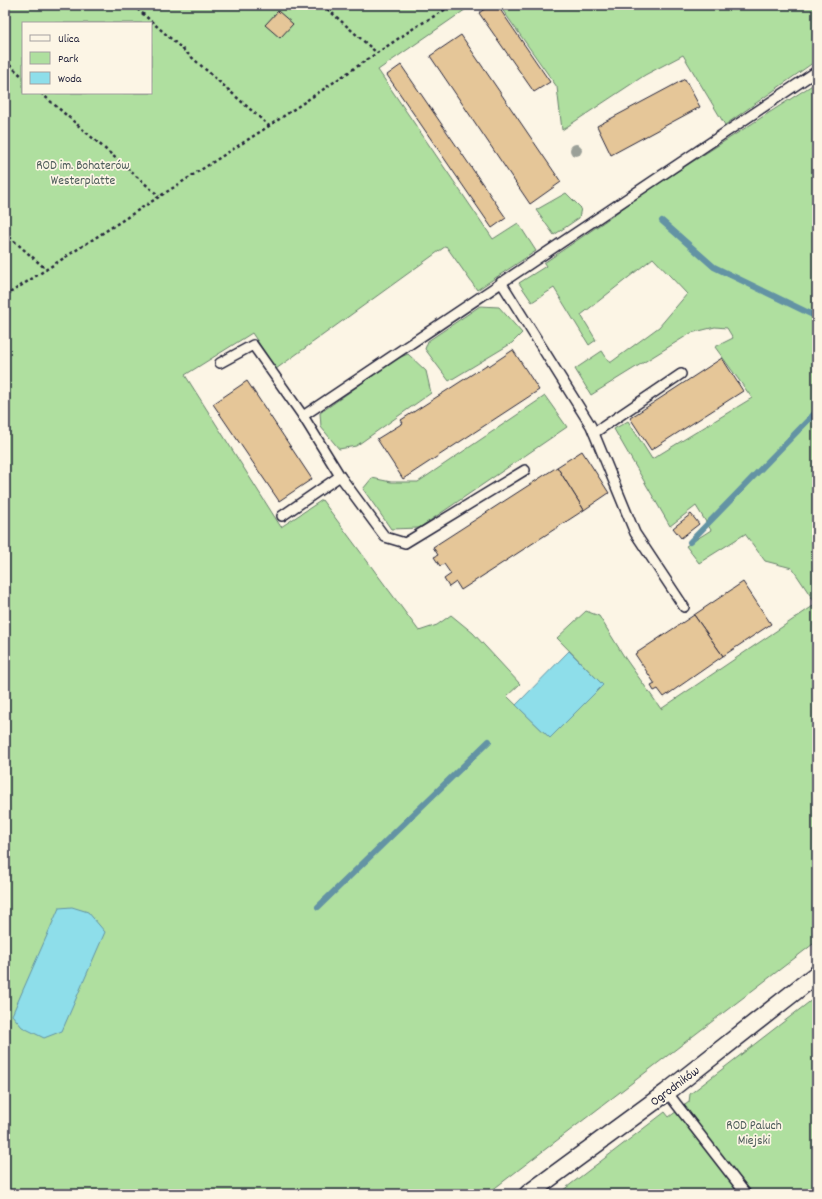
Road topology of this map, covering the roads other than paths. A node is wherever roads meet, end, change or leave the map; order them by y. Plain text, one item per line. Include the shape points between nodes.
1 (817, 71) edge
2 (501, 282) junction
3 (220, 362) dead end
4 (681, 374) dead end
5 (303, 416) junction
6 (594, 433) junction
7 (525, 470) dead end
8 (340, 476) junction
9 (282, 516) dead end
10 (684, 607) dead end
11 (817, 974) edge
12 (667, 1092) junction
13 (528, 1194) edge
14 (746, 1194) edge

1 - 2 lane
2 - 5 lane
2 - 6 lane
3 - 5 lane via 253,345
4 - 6 lane
5 - 8 lane
6 - 10 lane via 635,533
7 - 8 lane via 405,543 385,537
8 - 9 lane
11 - 12 street, Ogrodników
12 - 13 street, Ogrodników
12 - 14 lane

